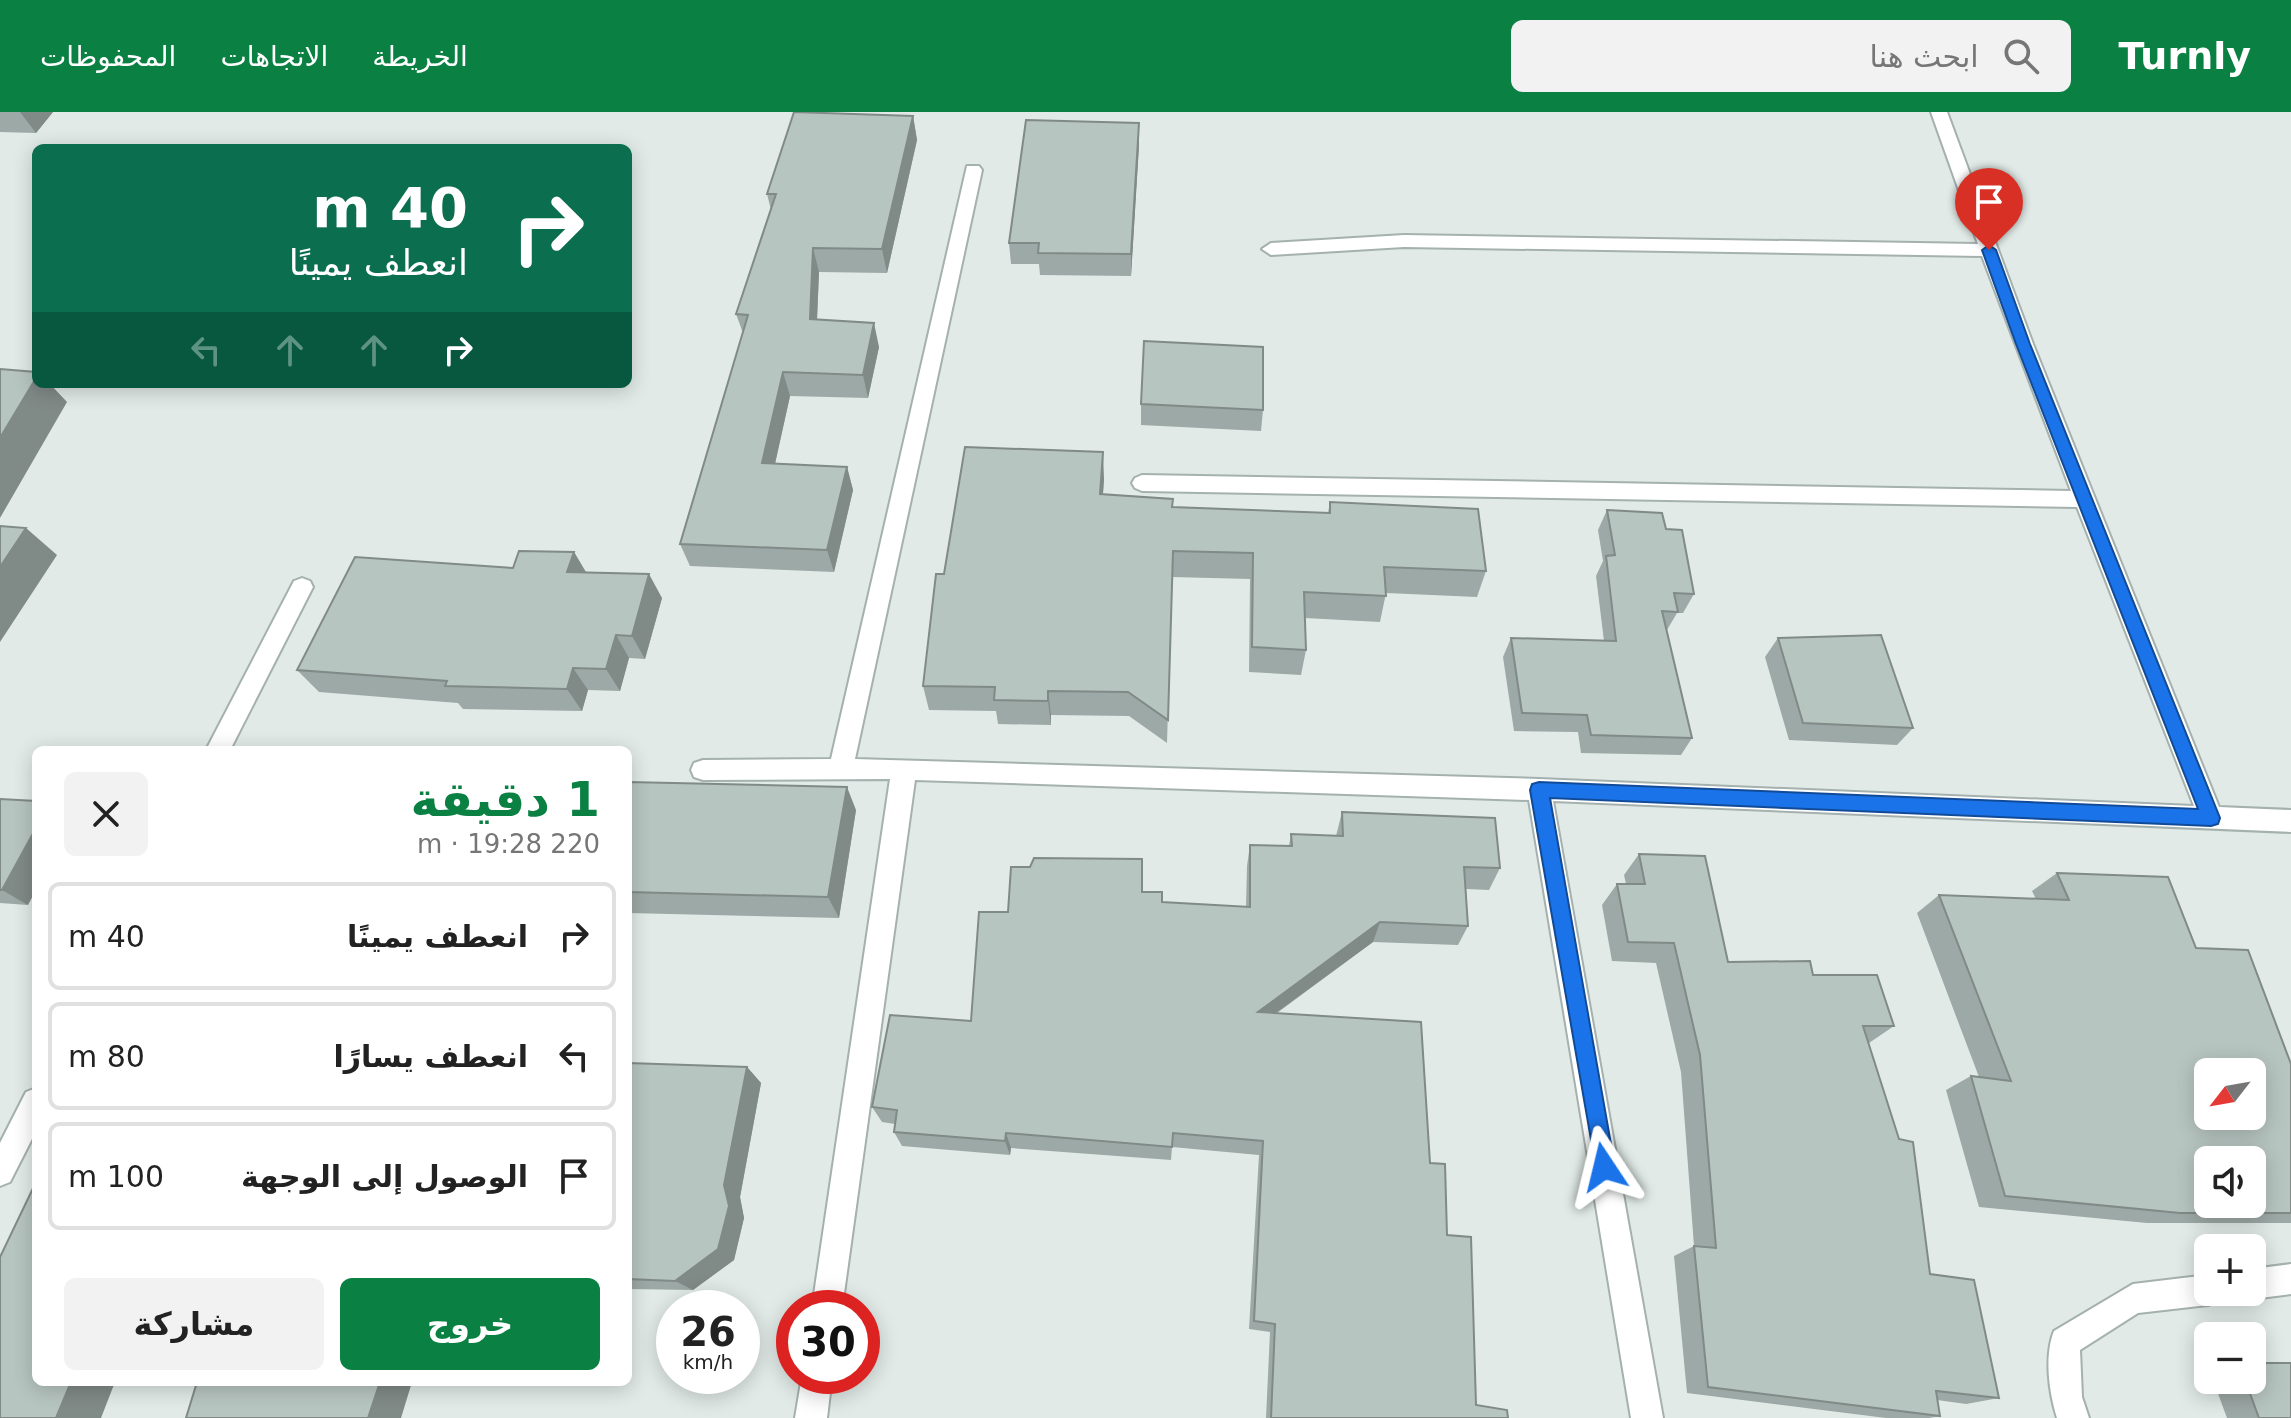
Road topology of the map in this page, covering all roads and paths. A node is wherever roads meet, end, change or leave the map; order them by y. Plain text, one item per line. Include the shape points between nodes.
1 (1939, 112) edge
2 (973, 170) dead end
3 (1271, 249) dead end
4 (1989, 250) junction
5 (1142, 483) dead end
6 (2084, 499) junction
7 (302, 587) dead end
8 (220, 746) edge
9 (841, 767) junction
10 (904, 769) junction
11 (703, 770) dead end
12 (1539, 790) junction
13 (2211, 818) junction
14 (2291, 821) edge
15 (32, 1110) edge
16 (0, 1172) edge
17 (2291, 1279) edge
18 (2266, 1282) edge
19 (830, 1290) edge
20 (2194, 1292) edge
21 (814, 1394) edge
22 (811, 1418) edge
23 (1647, 1418) edge
24 (2073, 1418) edge

1 - 4 street
2 - 9 street
3 - 4 street via 1404,241
4 - 6 street
5 - 6 street
6 - 13 street
7 - 8 street
9 - 10 street
9 - 11 street
10 - 12 street
10 - 19 street
12 - 13 street
12 - 23 street
13 - 14 street
15 - 16 street
17 - 18 street
20 - 24 street via 2133,1299 2065,1342 2066,1397
21 - 22 street

